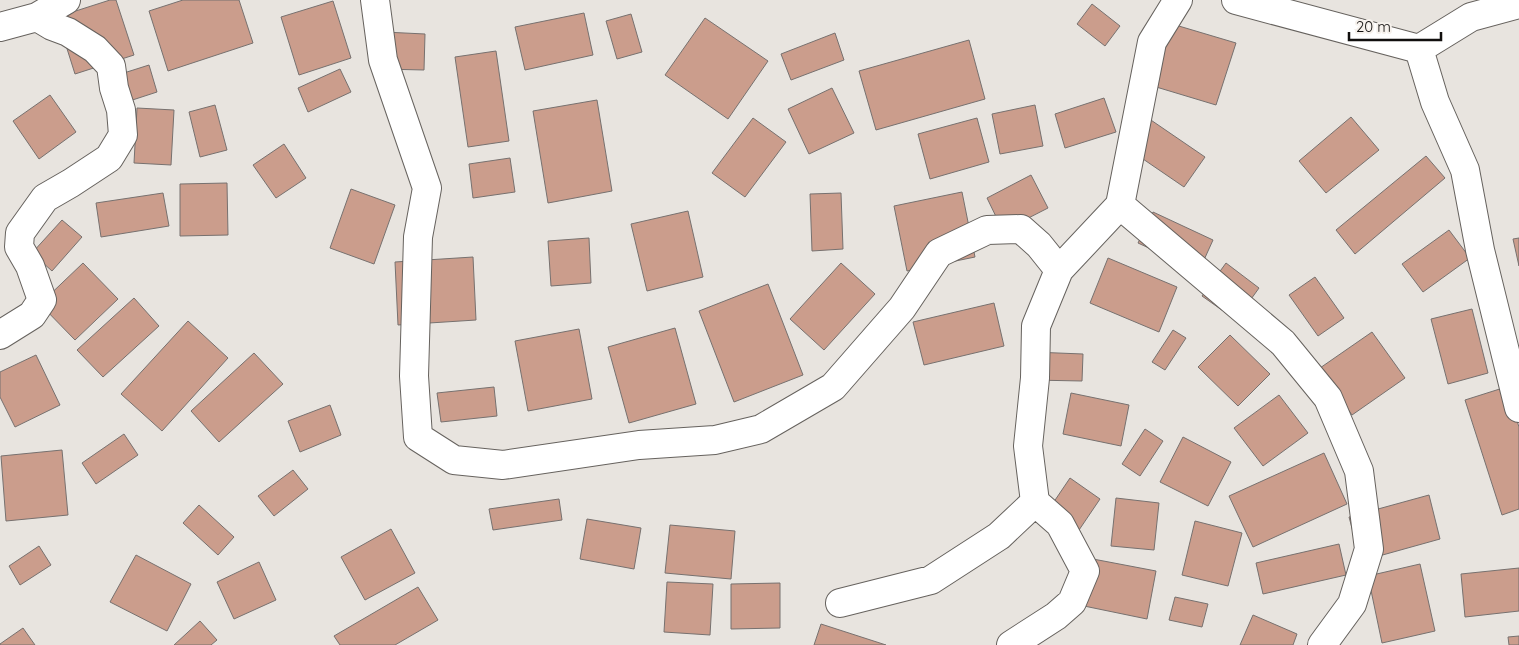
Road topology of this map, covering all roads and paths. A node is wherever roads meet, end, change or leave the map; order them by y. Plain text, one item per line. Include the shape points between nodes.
1 (66, 0) edge
2 (375, 0) edge
3 (1178, 0) edge
4 (1236, 0) edge
5 (1519, 4) edge
6 (37, 17) junction
7 (0, 27) edge
8 (1419, 49) junction
9 (1120, 205) junction
10 (1059, 270) junction
11 (0, 335) edge
12 (1519, 408) edge
13 (1035, 502) junction
14 (840, 603) dead end
15 (1011, 645) edge
16 (1322, 645) edge

1 - 6 street
2 - 10 street via 383,60 427,188 418,237 414,376 418,437 454,460 503,465 639,445 715,440 761,429 833,387 902,308 940,253 987,230 1021,229
3 - 9 street via 1152,42
4 - 8 street
5 - 8 street via 1471,17
6 - 7 street
6 - 11 street via 95,49 111,66 123,135 109,158 45,198 20,233 19,247 30,266 42,300 32,315
8 - 12 street via 1435,102 1465,170 1480,250
9 - 10 street
9 - 16 street via 1283,343 1328,398 1359,471 1370,549 1352,604
10 - 13 street via 1036,326 1028,446
13 - 14 street via 999,536 931,580
13 - 15 street via 1060,524 1085,571 1072,602

